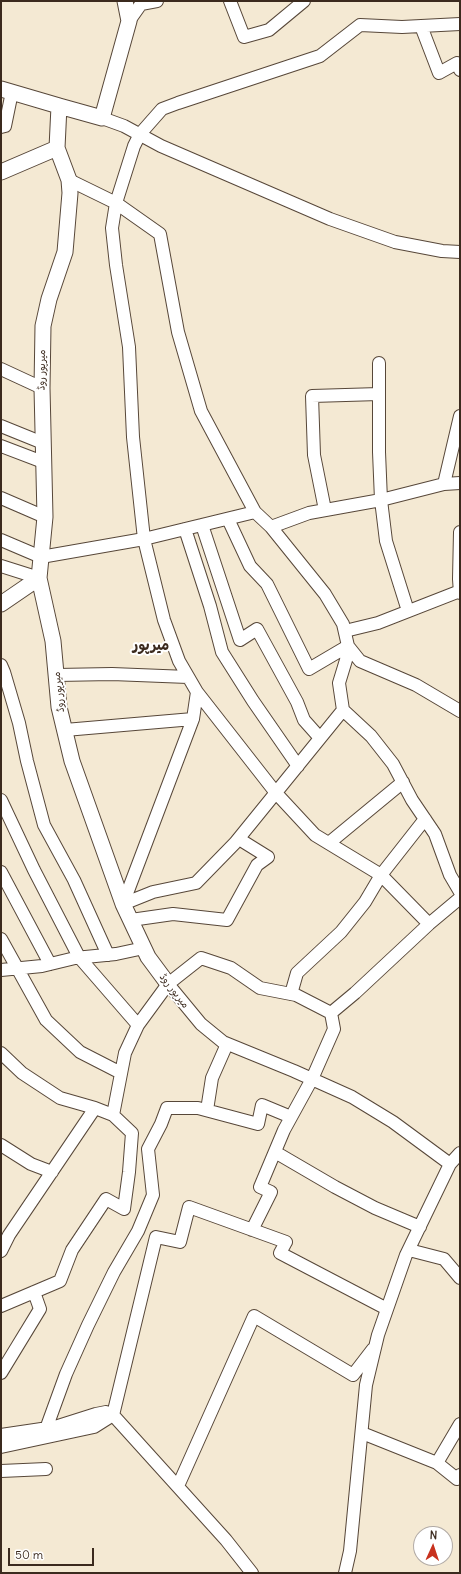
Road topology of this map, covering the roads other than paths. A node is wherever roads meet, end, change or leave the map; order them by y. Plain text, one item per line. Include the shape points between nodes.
1 (125, 1) edge
2 (157, 1) edge
3 (230, 1) edge
4 (304, 1) edge
5 (129, 21) junction
6 (460, 24) edge
7 (421, 26) junction
8 (460, 70) edge
9 (7, 91) edge
10 (59, 106) junction
11 (102, 118) junction
12 (1, 127) edge
13 (140, 134) junction
14 (57, 148) junction
15 (1, 172) edge
16 (69, 180) junction
17 (116, 203) junction
18 (460, 252) edge
19 (379, 363) dead end
20 (1, 370) edge
21 (42, 388) junction
22 (379, 394) junction
23 (460, 416) edge
24 (1, 426) edge
25 (43, 443) junction
26 (1, 446) edge
27 (43, 462) junction
28 (460, 483) edge
29 (444, 484) junction
30 (1, 498) edge
31 (380, 500) junction
32 (325, 510) junction
33 (255, 512) junction
34 (45, 517) junction
35 (228, 519) junction
36 (202, 525) junction
37 (271, 527) junction
38 (185, 529) junction
39 (460, 532) edge
40 (144, 539) junction
41 (1, 540) edge
42 (41, 557) junction
43 (1, 566) edge
44 (39, 578) junction
45 (460, 592) edge
46 (1, 604) edge
47 (408, 611) junction
48 (345, 630) junction
49 (348, 646) junction
50 (1, 665) edge
51 (57, 675) junction
52 (188, 677) junction
53 (197, 692) junction
54 (343, 710) junction
55 (460, 711) edge
56 (193, 719) junction
57 (65, 730) junction
58 (320, 738) junction
59 (298, 766) junction
60 (403, 782) junction
61 (276, 793) junction
62 (1, 800) edge
63 (424, 819) junction
64 (239, 839) junction
65 (329, 843) junction
66 (1, 872) edge
67 (381, 875) junction
68 (460, 892) edge
69 (460, 898) edge
70 (123, 904) junction
71 (131, 920) junction
72 (429, 924) junction
73 (1, 939) edge
74 (144, 948) junction
75 (108, 955) junction
76 (79, 957) junction
77 (50, 964) junction
78 (17, 969) junction
79 (1, 970) edge
80 (168, 984) junction
81 (291, 994) junction
82 (331, 1013) junction
83 (138, 1025) junction
84 (227, 1044) junction
85 (1, 1053) edge
86 (122, 1073) junction
87 (312, 1079) junction
88 (95, 1108) junction
89 (207, 1110) junction
90 (113, 1115) junction
91 (291, 1117) junction
92 (1, 1145) edge
93 (275, 1152) junction
94 (460, 1153) edge
95 (450, 1164) junction
96 (52, 1172) junction
97 (420, 1227) junction
98 (252, 1230) junction
99 (409, 1250) junction
100 (1, 1251) edge
101 (460, 1278) edge
102 (34, 1292) junction
103 (1, 1306) edge
104 (387, 1309) junction
105 (375, 1346) junction
106 (1, 1373) edge
107 (113, 1415) junction
108 (460, 1424) edge
109 (46, 1429) junction
110 (362, 1433) junction
111 (1, 1435) edge
112 (1, 1447) edge
113 (437, 1463) junction
114 (46, 1469) dead end
115 (1, 1471) edge
116 (460, 1475) edge
117 (178, 1486) junction
118 (252, 1573) edge
119 (345, 1573) edge

1 - 5 street
2 - 5 street via 141,4
3 - 4 street via 244,37 269,30
5 - 11 street
6 - 7 street
7 - 8 street via 439,73 457,63
7 - 13 street via 360,25 320,56 162,109
9 - 10 street
9 - 12 street via 5,126
10 - 11 street
10 - 14 street, میرپور روڈ
11 - 13 street
13 - 17 street
13 - 18 street via 161,146 330,219 395,242
14 - 15 street
14 - 16 street, میرپور روڈ
16 - 17 street
16 - 21 street, میرپور روڈ via 65,252 43,326
17 - 33 street via 160,234 178,332 201,411
17 - 40 street via 112,228 129,347 133,437
19 - 22 street
20 - 21 street
21 - 25 street, میرپور روڈ
22 - 31 street
22 - 32 street via 312,396 314,455
23 - 29 street
24 - 25 street
25 - 27 street, میرپور روڈ
26 - 27 street
27 - 34 street, میرپور روڈ
28 - 29 street
29 - 31 street
30 - 34 street
31 - 32 street
31 - 47 street via 386,541
32 - 37 street
33 - 35 street
33 - 37 street
34 - 42 street, میرپور روڈ
35 - 36 street
35 - 49 street via 250,566 267,584 309,669
36 - 38 street
36 - 58 street via 240,640 257,629 297,702 304,720
37 - 48 street via 325,594
38 - 40 street
38 - 59 street via 222,652
39 - 45 street
40 - 42 street
40 - 52 street via 164,620 179,661
41 - 42 street
42 - 44 street, میرپور روڈ
43 - 44 street
44 - 46 street
44 - 51 street, میرپور روڈ via 53,641
45 - 47 street
47 - 48 street via 378,623
48 - 49 street
49 - 54 street via 339,683
49 - 55 street via 360,661 416,685
50 - 75 street via 19,723 44,825 74,880
51 - 52 street
51 - 57 street, میرپور روڈ via 59,707
52 - 53 street
53 - 56 street
53 - 61 street
54 - 58 street
54 - 60 street via 371,736 393,764
56 - 57 street
56 - 70 street
57 - 70 street, میرپور روڈ via 72,761
58 - 59 street
59 - 61 street
60 - 63 street
60 - 65 street
61 - 64 street
61 - 65 street via 315,835
62 - 76 street
63 - 67 street
63 - 68 street via 435,834 450,875
64 - 70 street via 196,883 153,892
64 - 71 street via 268,857 257,865 227,920 173,914
65 - 67 street
66 - 77 street
67 - 72 street
67 - 81 street via 365,902 341,932 297,973
69 - 72 street
70 - 71 street, میرپور روڈ
71 - 74 street, میرپور روڈ
72 - 82 street
73 - 78 street
74 - 75 street
74 - 80 street, میرپور روڈ
75 - 76 street
76 - 77 street
76 - 83 street
77 - 78 street
78 - 79 street
78 - 86 street via 46,1020 80,1052
80 - 81 street via 201,958 231,968 260,988
80 - 83 street
80 - 84 street, میرپور روڈ via 201,1024
81 - 82 street
82 - 87 street via 334,1029
83 - 86 street via 125,1053
84 - 87 street, میرپور روڈ
84 - 89 street via 212,1078
85 - 88 street via 22,1073 60,1098
86 - 90 street
87 - 91 street
87 - 95 street, میرپور روڈ via 352,1097 393,1122
88 - 90 street
88 - 96 street
89 - 91 street via 258,1124 262,1105
89 - 109 street via 166,1108 148,1149 153,1195 138,1231 88,1325 66,1374
90 - 102 street via 132,1133 124,1209 106,1198 72,1250 60,1280
91 - 93 street
92 - 96 street via 31,1164
93 - 97 street via 375,1208
93 - 98 street via 260,1187 271,1192
94 - 95 street
95 - 97 street
96 - 100 street
97 - 99 street
98 - 104 street via 286,1242 280,1253
98 - 107 street via 189,1208 180,1242 156,1237
99 - 101 street via 444,1259
99 - 104 street
102 - 103 street
102 - 106 street via 40,1308
104 - 105 street
105 - 110 street via 366,1385
105 - 117 street via 353,1375 254,1316
107 - 109 street via 106,1412 96,1414
107 - 112 street via 94,1427
107 - 117 street
108 - 113 street
109 - 111 street
110 - 113 street
110 - 119 street via 350,1551
113 - 116 street via 457,1479
114 - 115 street
117 - 118 street

